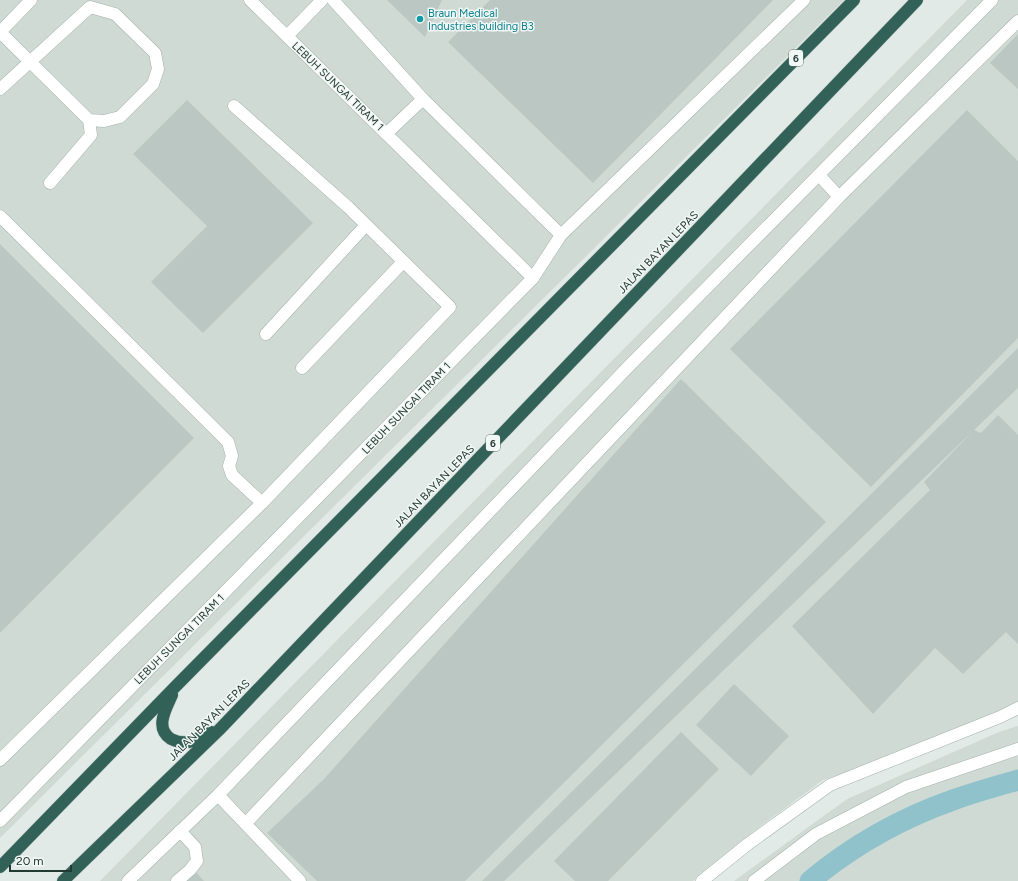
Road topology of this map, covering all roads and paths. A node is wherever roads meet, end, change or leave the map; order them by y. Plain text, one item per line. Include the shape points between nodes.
1 (31, 0) edge
2 (250, 0) edge
3 (322, 0) edge
4 (332, 0) edge
5 (804, 0) edge
6 (854, 0) edge
7 (917, 0) edge
8 (992, 0) edge
9 (1018, 21) edge
10 (0, 32) edge
11 (287, 36) junction
12 (31, 62) junction
13 (0, 88) edge
14 (423, 99) junction
15 (234, 106) dead end
16 (89, 120) junction
17 (386, 134) junction
18 (819, 175) junction
19 (50, 183) dead end
20 (839, 197) junction
21 (0, 216) edge
22 (366, 225) junction
23 (560, 235) junction
24 (403, 262) junction
25 (533, 278) junction
26 (266, 334) dead end
27 (302, 368) dead end
28 (262, 504) junction
29 (175, 687) junction
30 (1018, 708) edge
31 (219, 730) junction
32 (1018, 749) edge
33 (0, 760) edge
34 (218, 795) junction
35 (0, 821) edge
36 (246, 824) junction
37 (180, 831) junction
38 (0, 867) edge
39 (63, 881) edge
40 (128, 881) edge
41 (177, 881) edge
42 (300, 881) edge
43 (702, 881) edge
44 (754, 881) edge

1 - 10 street
2 - 11 street, LEBUH SUNGAI TIRAM 1
3 - 11 street
4 - 14 street
5 - 23 street
6 - 29 highway, 6
7 - 31 highway, JALAN BAYAN LEPAS / 6
8 - 18 street
9 - 20 street
10 - 12 street
11 - 17 street, LEBUH SUNGAI TIRAM 1
12 - 13 street
12 - 16 street
12 - 16 street via 90,7 115,14 155,53 158,69 153,84 120,117 104,121
14 - 17 street
14 - 23 street
15 - 22 street
16 - 19 street via 90,135
17 - 25 street, LEBUH SUNGAI TIRAM 1
18 - 20 street
18 - 34 street via 628,367
20 - 36 street
21 - 28 street via 228,442 232,456 229,466 232,475
22 - 24 street
22 - 26 street
23 - 25 street
24 - 27 street
24 - 28 street via 450,307
25 - 35 street, LEBUH SUNGAI TIRAM 1
28 - 33 street
29 - 31 highway via 162,721 162,729 166,736 181,743
29 - 38 highway, 6
30 - 43 street via 830,785
31 - 39 highway, JALAN BAYAN LEPAS / 6
32 - 44 street via 906,787 816,834
34 - 36 street
34 - 37 street
36 - 42 street
37 - 40 street
37 - 41 street via 196,847 197,861

